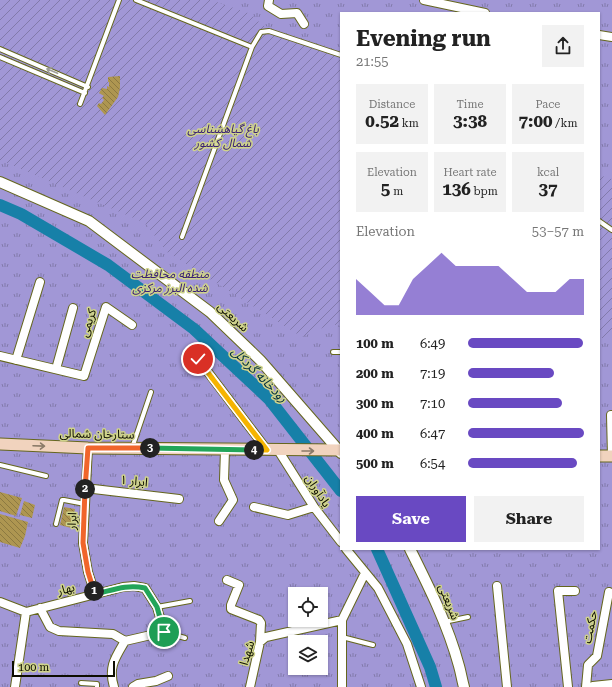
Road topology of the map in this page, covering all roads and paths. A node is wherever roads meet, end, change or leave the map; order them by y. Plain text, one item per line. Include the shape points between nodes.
1 (119, 0) edge
2 (136, 0) edge
3 (269, 0) edge
4 (424, 0) edge
5 (447, 2) edge
6 (482, 12) edge
7 (304, 24) dead end
8 (600, 35) edge
9 (612, 38) edge
10 (252, 47) junction
11 (0, 49) edge
12 (340, 55) edge
13 (0, 57) edge
14 (88, 87) junction
15 (85, 94) junction
16 (80, 104) dead end
17 (0, 182) edge
18 (600, 222) edge
19 (612, 230) edge
20 (182, 237) dead end
21 (40, 282) dead end
22 (73, 308) dead end
23 (132, 325) dead end
24 (332, 352) dead end
25 (340, 352) edge
26 (0, 356) edge
27 (198, 359) dead end
28 (16, 360) junction
29 (56, 369) junction
30 (151, 392) dead end
31 (611, 415) edge
32 (0, 444) edge
33 (88, 448) junction
34 (132, 448) junction
35 (225, 450) junction
36 (267, 450) junction
37 (284, 450) junction
38 (340, 451) edge
39 (600, 456) edge
40 (612, 456) edge
41 (0, 465) edge
42 (46, 476) dead end
43 (86, 488) junction
44 (179, 499) dead end
45 (85, 504) junction
46 (254, 507) dead end
47 (314, 507) junction
48 (219, 521) dead end
49 (56, 524) dead end
50 (340, 541) edge
51 (347, 550) edge
52 (410, 550) edge
53 (365, 573) junction
54 (227, 580) dead end
55 (497, 586) dead end
56 (575, 591) dead end
57 (609, 592) dead end
58 (96, 594) junction
59 (190, 601) dead end
60 (0, 602) edge
61 (157, 607) junction
62 (40, 608) junction
63 (26, 612) junction
64 (468, 617) dead end
65 (342, 620) junction
66 (443, 622) junction
67 (164, 632) junction
68 (342, 637) junction
69 (185, 638) dead end
70 (126, 641) junction
71 (260, 642) junction
72 (373, 645) dead end
73 (460, 667) junction
74 (168, 676) dead end
75 (81, 683) dead end
76 (612, 685) edge
77 (14, 687) edge
78 (97, 687) edge
79 (114, 687) edge
80 (134, 687) edge
81 (250, 687) edge
82 (342, 687) edge
83 (420, 687) edge
84 (464, 687) edge
85 (471, 687) edge
86 (507, 687) edge
87 (568, 687) edge
88 (586, 687) edge
89 (593, 687) edge

1 - 14 lane
2 - 10 lane
3 - 7 street via 268,6 281,14 297,13
4 - 5 street
5 - 6 street
8 - 9 street
10 - 12 lane via 261,32 269,31
10 - 20 lane
14 -> 11 lane
13 - 15 lane
14 - 15 lane
15 - 16 lane
17 - 38 street, شریعتی via 89,221 210,312 260,360
18 - 19 lane
21 - 28 street
22 - 29 street
23 - 29 street, کریمی via 106,307 84,376
24 - 25 lane
26 - 28 street
27 - 36 street
28 - 29 street
30 - 34 lane
31 - 40 street
32 -> 33 main road, ستارخان شمالی
33 - 34 main road, ستارخان شمالی
33 - 43 street, ابرار
34 - 35 main road, ستارخان شمالی
35 - 36 main road, ستارخان شمالی
35 - 48 street via 224,480 233,500
36 - 37 main road, ستارخان شمالی
37 -> 38 main road, ستارخان شمالی
37 - 47 street, یادآوران
39 - 40 main road
41 - 42 lane
43 - 44 street, ابرار ۱
43 - 45 street, ابرار
45 - 49 lane via 62,500
45 - 58 street, ابرار via 83,543 88,572
46 - 47 street via 288,515
47 - 50 street, یادآوران
51 - 53 street
52 - 66 street, شریعتی
53 - 65 street
53 - 83 street via 378,588 407,644
54 - 71 street via 238,585 232,609 259,620
55 - 86 street
56 - 87 street via 558,591
57 - 88 street, حکمت via 597,656 588,665
58 - 61 street, بهار via 124,587 145,588
58 - 62 street, بهار
59 - 61 lane
60 - 63 street
61 - 67 street, بهار
62 - 63 street, بهار
62 - 70 street via 50,628 59,631 113,634
63 - 77 street
64 - 66 lane
65 - 68 street
65 - 71 street, شهدا via 266,637
66 - 73 street, شریعتی
67 - 69 lane
67 - 70 street
68 - 72 lane
68 - 82 street
70 - 79 street via 113,661 111,676
71 - 81 street, شهدا
73 - 84 street
73 - 85 street
74 - 80 street
75 - 78 lane via 97,684
76 - 89 street

